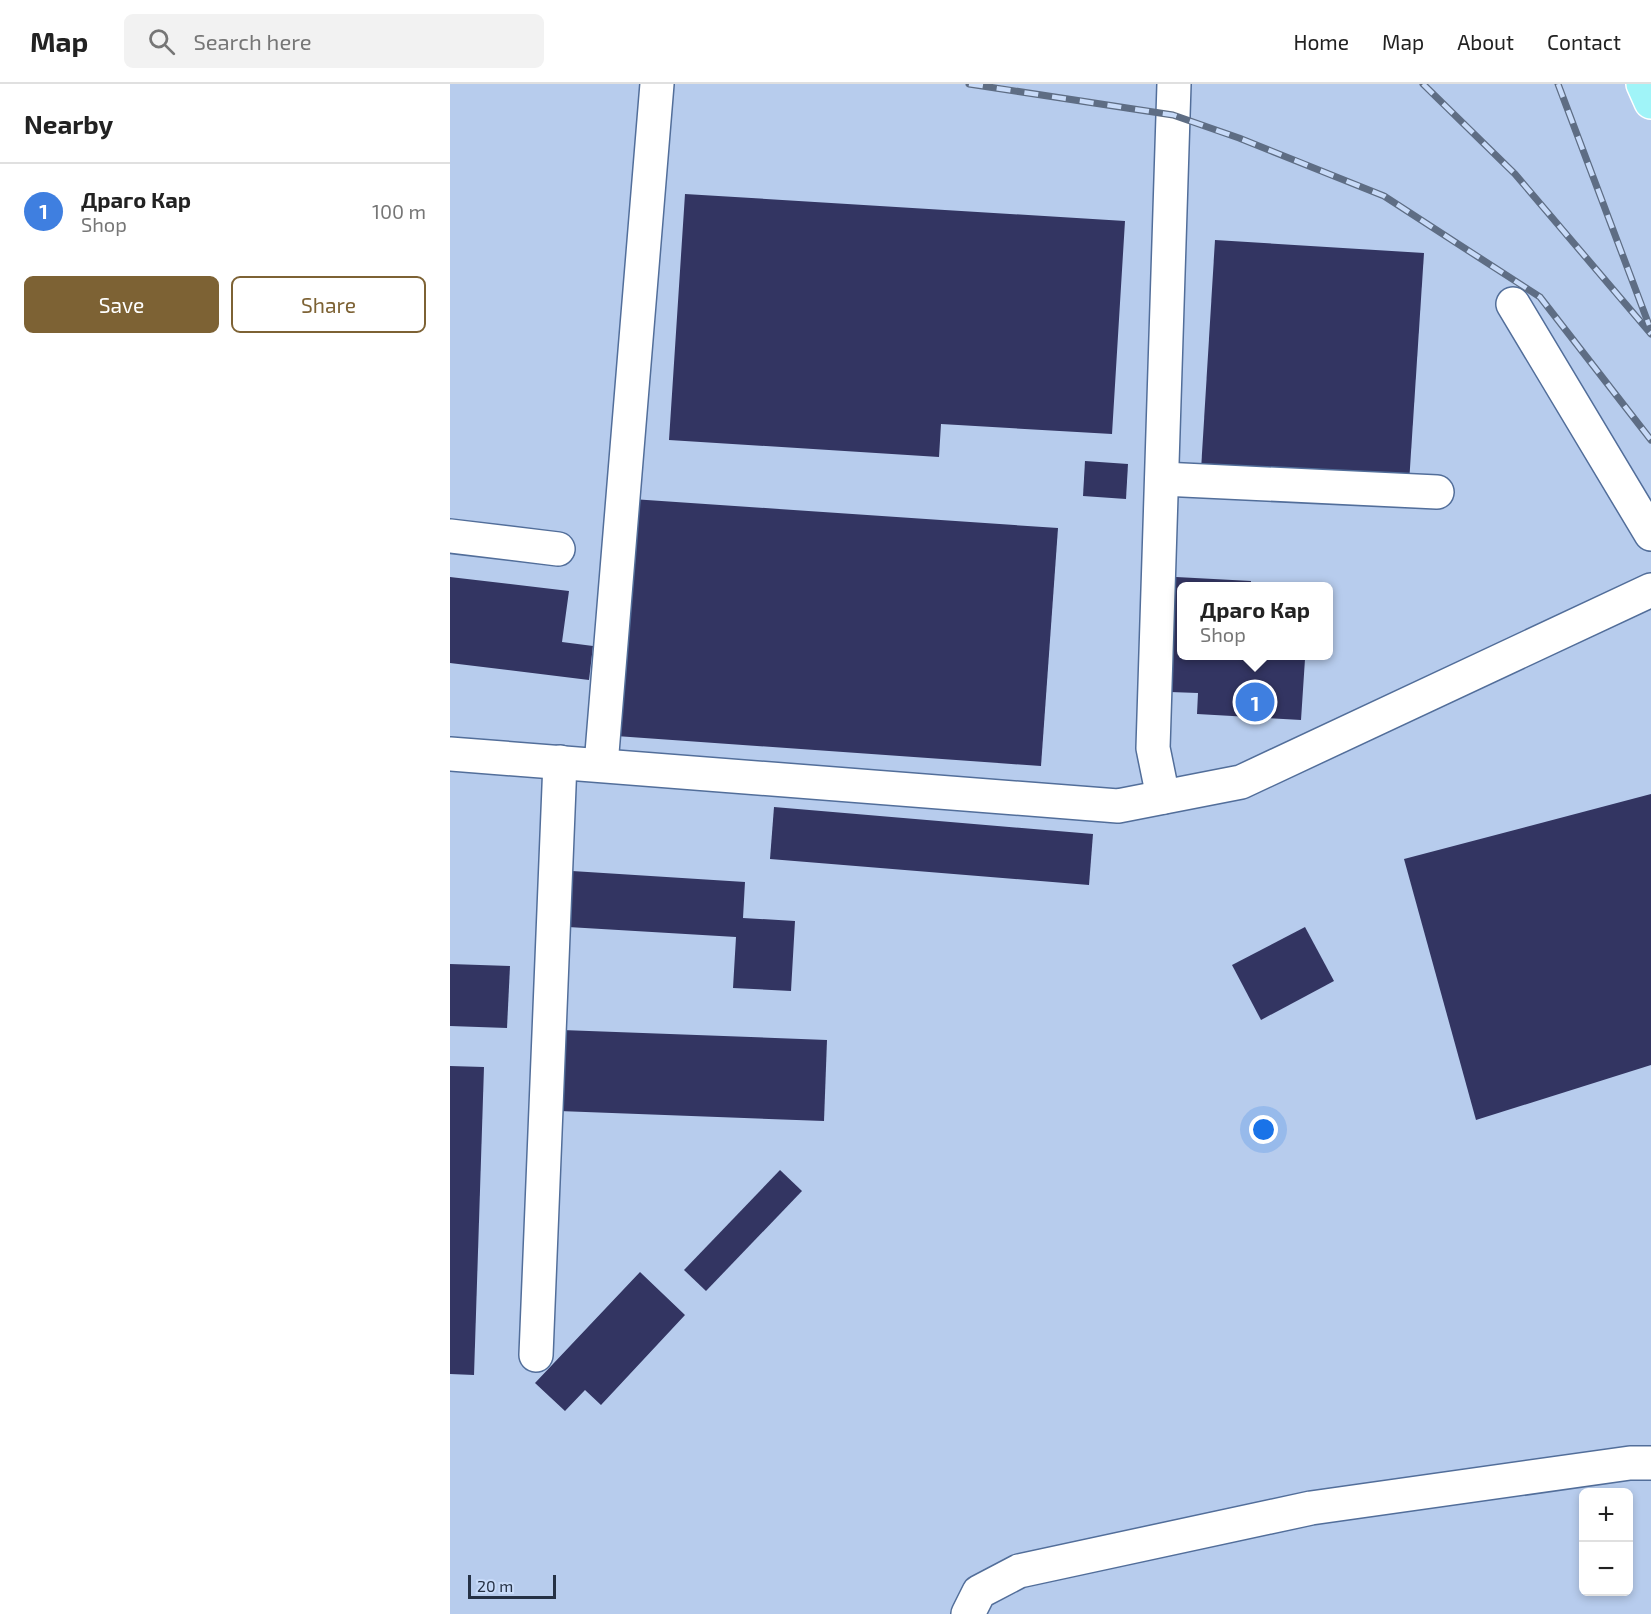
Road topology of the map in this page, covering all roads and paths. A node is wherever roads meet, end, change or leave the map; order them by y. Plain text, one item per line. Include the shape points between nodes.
1 (657, 84) edge
2 (1174, 84) edge
3 (1643, 84) edge
4 (1651, 102) edge
5 (1513, 304) dead end
6 (1161, 479) junction
7 (1437, 492) dead end
8 (1651, 534) edge
9 (450, 536) edge
10 (558, 549) dead end
11 (1651, 590) edge
12 (450, 754) edge
13 (560, 762) junction
14 (601, 765) junction
15 (1163, 797) junction
16 (536, 1356) dead end
17 (1651, 1463) edge
18 (968, 1614) edge

1 - 14 street
2 - 6 street
3 - 4 main road
5 - 8 street
6 - 7 street
6 - 15 street via 1153,748
9 - 10 street
11 - 15 street via 1241,782
12 - 13 street
13 - 14 street
13 - 16 street
14 - 15 street via 1118,806
17 - 18 street via 1311,1509 1019,1571 979,1592

